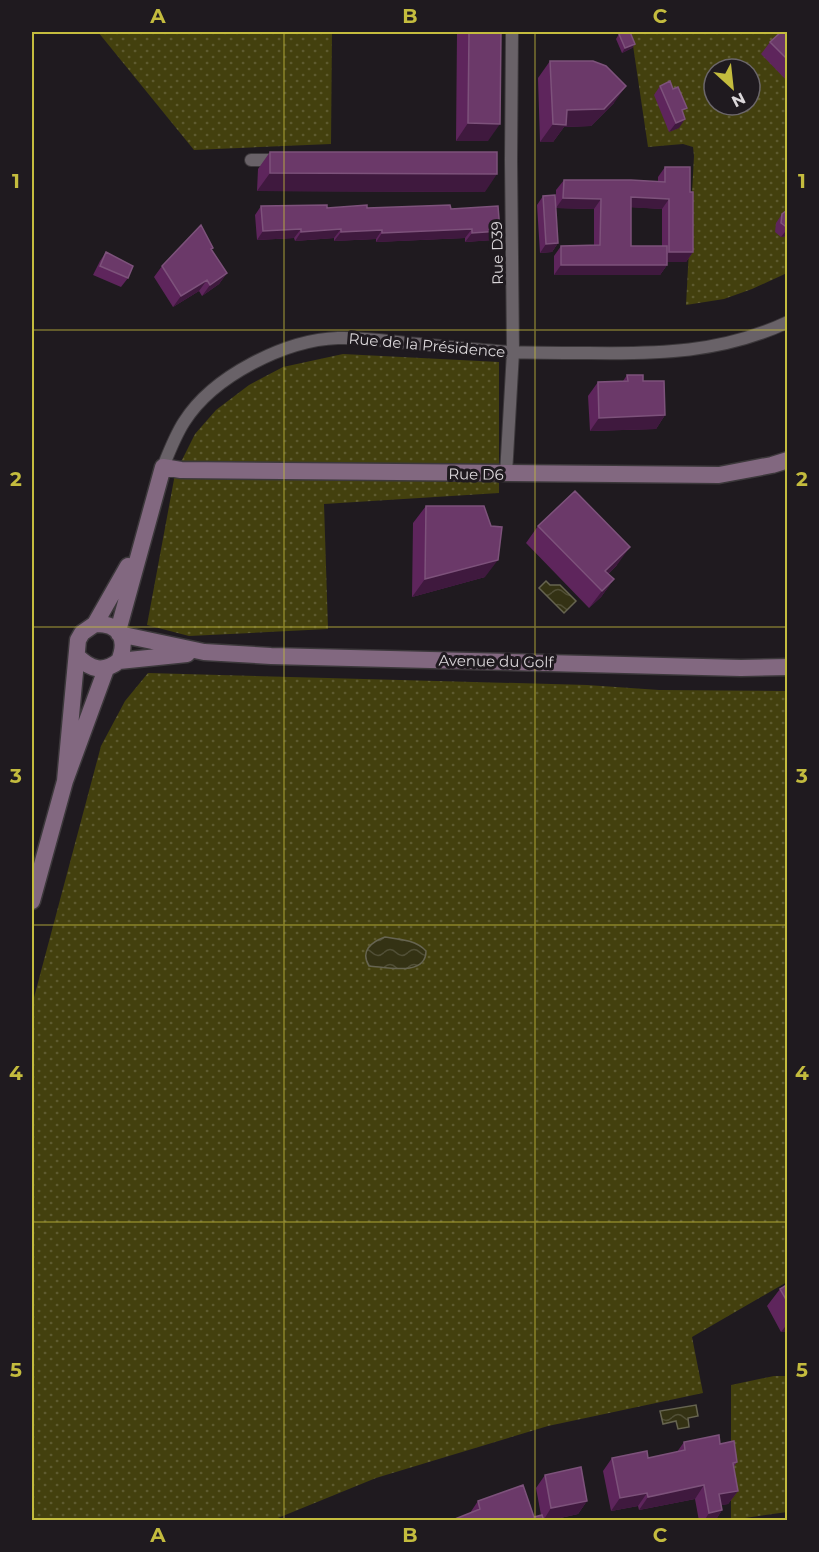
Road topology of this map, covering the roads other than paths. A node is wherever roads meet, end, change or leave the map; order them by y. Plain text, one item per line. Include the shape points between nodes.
1 (512, 32) edge
2 (251, 160) dead end
3 (298, 160) edge
4 (788, 322) edge
5 (513, 352) junction
6 (788, 460) edge
7 (163, 467) junction
8 (506, 474) junction
9 (140, 544) junction
10 (95, 624) junction
11 (118, 632) junction
12 (204, 652) junction
13 (77, 656) junction
14 (112, 665) junction
15 (788, 667) edge
16 (65, 781) junction
17 (32, 901) edge

1 - 5 street, Rue D39 via 505,160
2 - 3 street
4 - 5 street, Rue de la Présidence via 735,342 692,350 652,354
5 - 7 street, Rue de la Présidence via 353,338 306,342 274,352 247,366 198,404 185,421
5 - 8 street, Rue D39
6 - 8 main road, Rue D6 via 719,475
7 - 8 main road, Rue D6
7 - 9 main road, Rue de la Présidence
9 - 10 main road, Rue de la Présidence
9 - 11 main road, Rue de la Présidence
10 - 11 main road, Avenue du Golf
10 - 13 main road via 78,640
11 - 12 main road, Avenue du Golf
11 - 14 main road via 124,645
12 - 14 main road, Avenue du Golf
12 - 15 main road, Avenue du Golf
13 - 14 main road, Avenue du Golf via 90,667
13 - 16 main road
14 - 16 main road
16 - 17 main road

